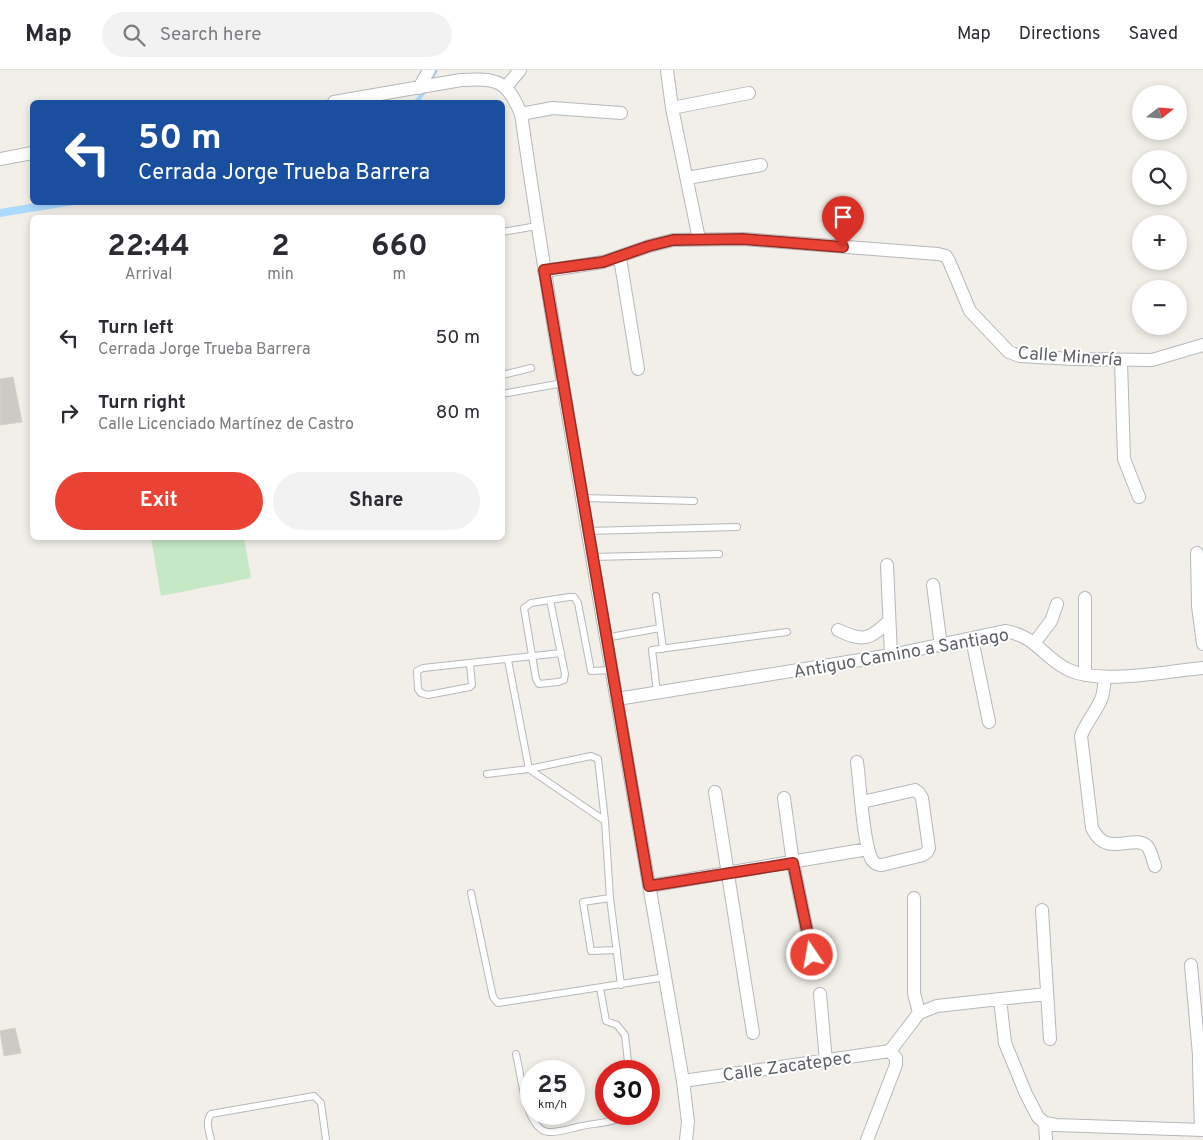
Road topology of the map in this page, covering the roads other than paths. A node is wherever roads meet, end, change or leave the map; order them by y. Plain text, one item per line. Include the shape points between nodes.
1 (429, 70) edge
2 (520, 70) edge
3 (667, 70) edge
4 (506, 87) junction
5 (421, 88) junction
6 (749, 92) dead end
7 (346, 100) edge
8 (672, 108) junction
9 (621, 113) dead end
10 (521, 114) junction
11 (30, 153) edge
12 (0, 159) edge
13 (761, 165) dead end
14 (686, 178) junction
15 (537, 226) junction
16 (505, 231) edge
17 (699, 239) junction
18 (620, 258) junction
19 (544, 270) junction
20 (1203, 345) edge
21 (1121, 360) junction
22 (531, 368) dead end
23 (638, 369) dead end
24 (505, 374) edge
25 (564, 383) junction
26 (505, 393) edge
27 (1139, 497) dead end
28 (583, 498) junction
29 (694, 501) dead end
30 (737, 527) dead end
31 (588, 532) junction
32 (1197, 553) dead end
33 (719, 554) dead end
34 (592, 557) junction
35 (887, 565) dead end
36 (933, 585) dead end
37 (656, 596) dead end
38 (1085, 598) dead end
39 (550, 600) junction
40 (1057, 604) dead end
41 (889, 621) junction
42 (660, 628) junction
43 (838, 630) dead end
44 (787, 632) dead end
45 (605, 638) junction
46 (972, 639) junction
47 (1035, 642) junction
48 (1203, 644) edge
49 (941, 646) junction
50 (663, 649) junction
51 (561, 653) junction
52 (892, 655) junction
53 (532, 657) junction
54 (508, 660) junction
55 (470, 664) junction
56 (1203, 668) edge
57 (612, 670) junction
58 (1085, 675) junction
59 (1104, 677) junction
60 (657, 692) junction
61 (617, 699) junction
62 (988, 722) dead end
63 (857, 762) dead end
64 (529, 769) junction
65 (487, 774) dead end
66 (715, 792) dead end
67 (784, 798) dead end
68 (862, 802) junction
69 (606, 821) junction
70 (868, 850) junction
71 (793, 863) junction
72 (1155, 866) dead end
73 (728, 874) junction
74 (649, 886) junction
75 (471, 893) dead end
76 (610, 898) junction
77 (914, 898) dead end
78 (1042, 910) dead end
79 (617, 950) junction
80 (812, 955) dead end
81 (1191, 965) dead end
82 (666, 977) junction
83 (621, 985) junction
84 (600, 988) junction
85 (820, 994) dead end
86 (1046, 994) junction
87 (1000, 999) junction
88 (919, 1013) junction
89 (754, 1033) dead end
90 (1050, 1039) dead end
91 (890, 1051) junction
92 (516, 1054) dead end
93 (1201, 1055) edge
94 (628, 1060) edge
95 (826, 1061) junction
96 (683, 1081) junction
97 (1045, 1123) junction
98 (595, 1124) edge
99 (1196, 1132) edge
100 (1126, 1134) edge
101 (211, 1140) edge
102 (326, 1140) edge
103 (686, 1140) edge
104 (867, 1140) edge
105 (1046, 1140) edge

1 - 5 street
2 - 4 street
3 - 8 street
4 - 5 street via 497,80 483,78
4 - 10 street
5 - 7 street
6 - 8 street
8 - 14 street
9 - 10 street via 553,108
10 - 15 street
11 - 12 street
13 - 14 street
14 - 17 street
15 - 16 lane
15 - 19 street
17 - 18 street, Calle Minería via 673,240
17 - 21 street, Calle Minería via 743,239 946,256 970,311 1009,352 1020,356
18 - 19 street, Calle Minería
18 - 23 street
19 - 25 street
20 - 21 street, Calle Minería via 1164,358
21 - 27 street via 1124,459
22 - 24 lane
25 - 26 lane
25 - 28 street
28 - 29 lane
28 - 31 street
30 - 31 lane
31 - 34 street
32 - 48 street
33 - 34 lane
34 - 45 street
35 - 41 street
36 - 49 street
37 - 42 lane
38 - 58 street
39 - 51 lane
39 - 53 lane via 531,603 524,608
39 - 57 lane via 574,597 578,603 591,671
40 - 47 street via 1051,621
41 - 43 street via 877,633 866,638 854,638
41 - 52 street
42 - 45 lane
42 - 50 lane
44 - 50 lane
45 - 57 street
46 - 47 street, Antiguo Camino a Santiago via 1004,631
46 - 49 street, Antiguo Camino a Santiago
46 - 62 street
47 - 58 street, Antiguo Camino a Santiago via 1059,665
49 - 52 street, Antiguo Camino a Santiago
50 - 60 lane via 652,650
51 - 53 lane
51 - 53 lane via 564,680 543,684 536,679
52 - 60 street, Antiguo Camino a Santiago
53 - 54 lane
54 - 55 lane
54 - 64 lane
55 - 55 lane via 423,668 417,671 418,689 428,695 470,687
56 - 59 street, Antiguo Camino a Santiago
57 - 61 street
58 - 59 street, Antiguo Camino a Santiago
59 - 72 street via 1102,696 1081,736 1092,828 1097,838 1105,843 1140,843 1148,847
60 - 61 street, Antiguo Camino a Santiago
61 - 74 street
63 - 68 street
64 - 65 lane
64 - 69 lane
64 - 69 lane via 596,756
66 - 73 street
67 - 71 street
68 - 70 street
68 - 70 street via 915,790 922,798 929,848 923,855 878,865
69 - 76 lane
70 - 71 street
71 - 73 street
71 - 80 street
73 - 74 street
73 - 89 street
74 - 82 street
75 - 84 lane via 493,997 498,1003
76 - 79 lane
76 - 79 lane via 583,902 591,951
77 - 88 street via 914,994
78 - 86 street
79 - 83 lane
81 - 93 street
82 - 83 lane
82 - 96 street
83 - 84 lane
84 - 94 lane via 606,1021 617,1025 625,1035
85 - 95 street
86 - 87 street
86 - 90 street
87 - 88 street via 937,1006
87 - 97 street via 1005,1043 1026,1094 1038,1117
88 - 91 street
91 - 95 street, Calle Zacatepec
91 - 104 street via 896,1058 896,1065
92 - 98 lane via 530,1116 537,1127 548,1132
93 - 99 street
95 - 96 street, Calle Zacatepec
96 - 103 street via 688,1122
97 - 100 street
97 - 105 street
99 - 100 street
101 - 102 lane via 208,1117 211,1114 314,1096 321,1103

